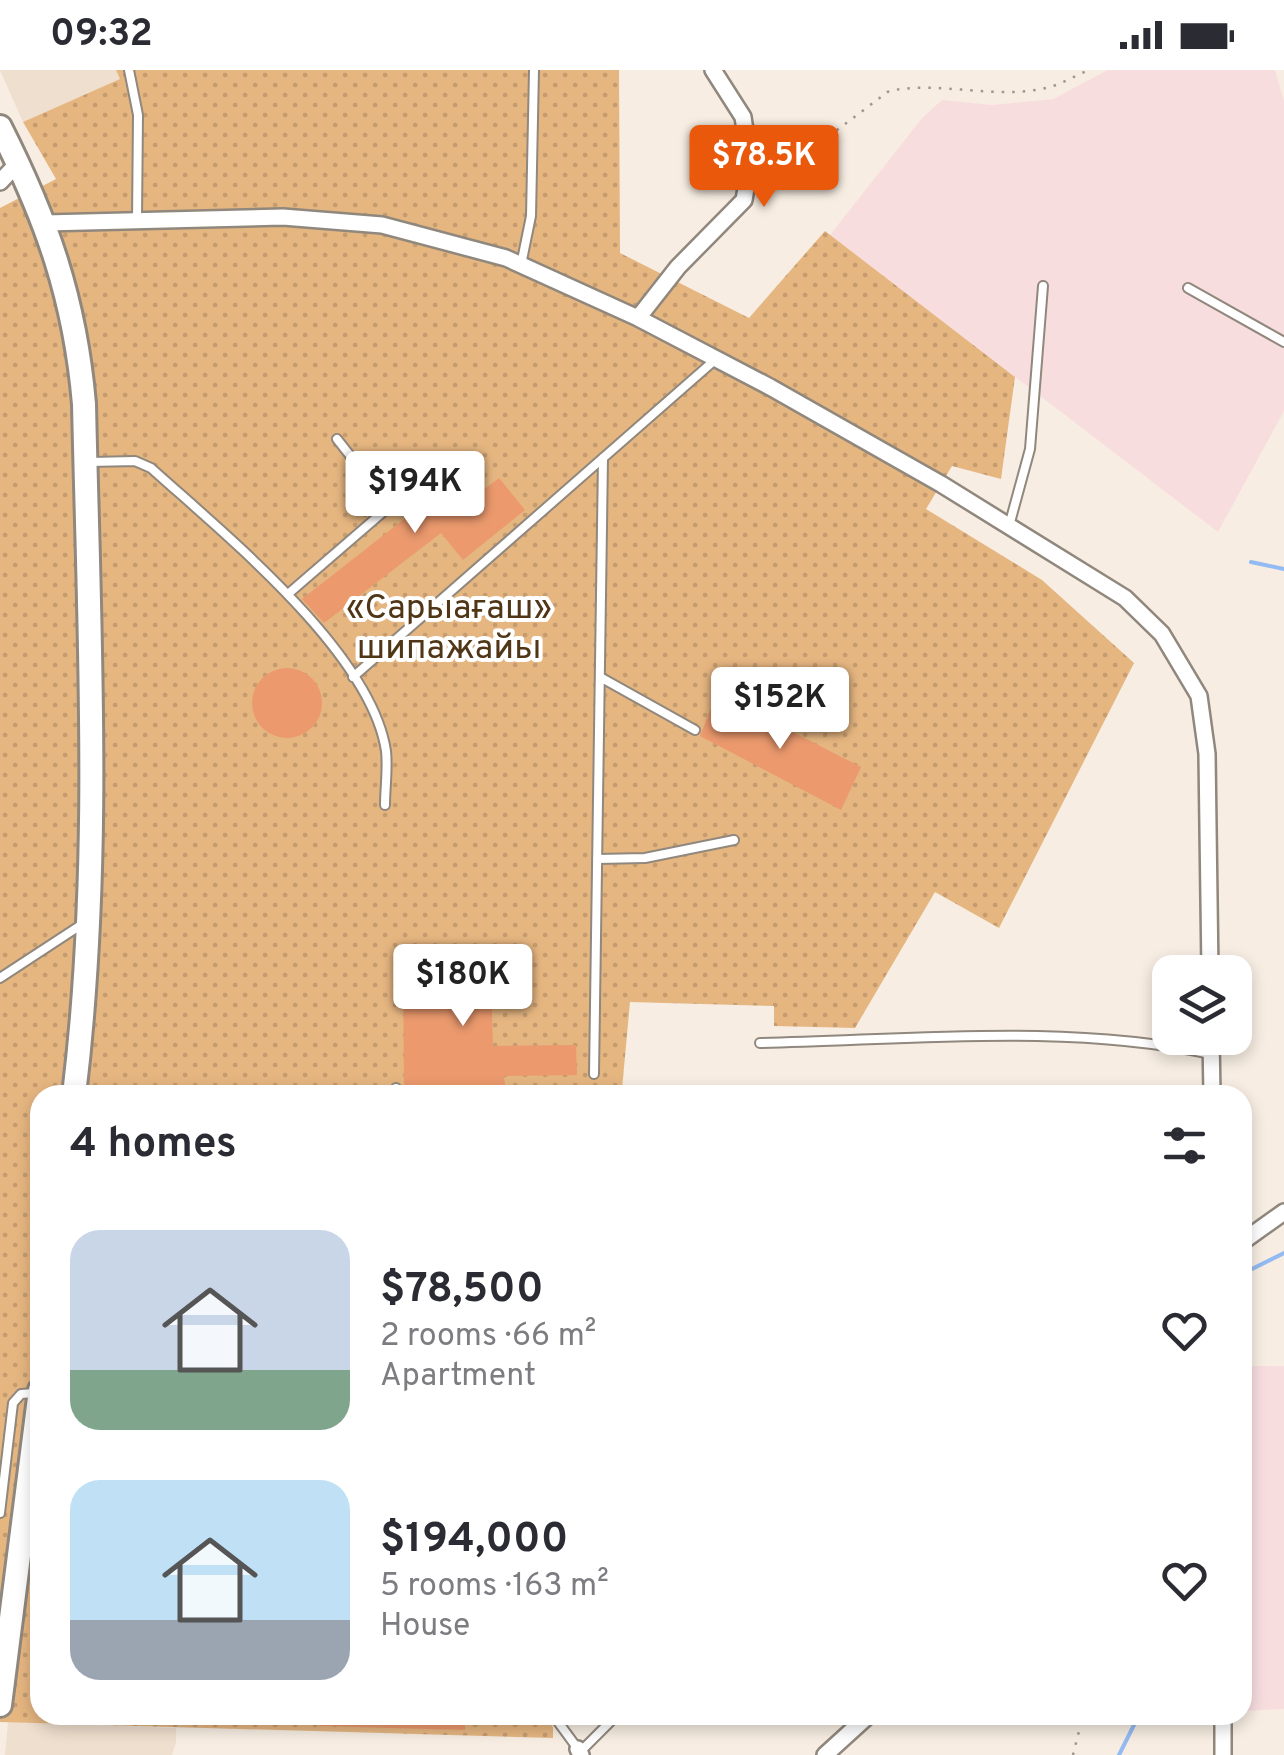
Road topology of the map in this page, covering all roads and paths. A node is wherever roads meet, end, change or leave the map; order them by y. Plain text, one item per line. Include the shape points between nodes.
1 (130, 70) edge
2 (534, 70) edge
3 (713, 70) edge
4 (1088, 70) edge
5 (0, 127) edge
6 (748, 151) junction
7 (799, 159) junction
8 (18, 163) junction
9 (0, 182) edge
10 (744, 200) junction
11 (136, 221) junction
12 (45, 223) junction
13 (521, 266) junction
14 (1043, 286) dead end
15 (1188, 288) dead end
16 (638, 318) junction
17 (1284, 342) edge
18 (716, 359) junction
19 (338, 439) dead end
20 (603, 458) junction
21 (85, 462) junction
22 (1009, 526) junction
23 (288, 594) junction
24 (353, 677) junction
25 (600, 677) junction
26 (695, 730) dead end
27 (385, 806) dead end
28 (734, 840) dead end
29 (597, 859) junction
30 (88, 920) junction
31 (1210, 955) edge
32 (0, 978) edge
33 (1152, 1041) edge
34 (760, 1043) dead end
35 (1211, 1055) edge
36 (594, 1074) dead end
37 (75, 1085) edge
38 (1212, 1085) edge
39 (1284, 1212) edge
40 (1252, 1235) edge
41 (30, 1392) edge
42 (30, 1456) edge
43 (0, 1513) edge
44 (3, 1649) edge
45 (0, 1705) edge
46 (560, 1725) edge
47 (607, 1725) edge
48 (858, 1725) edge
49 (1080, 1725) edge
50 (1222, 1725) edge
51 (579, 1752) edge
52 (825, 1755) edge
53 (1073, 1755) edge
54 (1224, 1755) edge

1 - 11 lane via 138,114
2 - 13 lane via 532,216
3 - 6 street via 743,118
4 - 7 path via 1052,86 1013,91 889,91
5 - 8 main road
6 - 7 path
6 - 10 street
7 - 10 path
8 - 9 street
8 - 12 main road
10 - 16 street
11 - 12 street
11 - 13 street via 284,217 382,225
12 - 21 main road via 80,352
13 - 16 street
14 - 22 lane via 1030,449
15 - 17 lane
16 - 18 street
18 - 20 lane
18 - 22 street
19 - 23 lane via 390,506
20 - 24 lane
20 - 25 lane
21 - 23 lane via 135,461 151,468
21 - 30 main road
22 - 31 street via 1124,598 1162,634 1199,696 1207,754
23 - 24 lane
24 - 27 lane via 386,751
25 - 26 lane
25 - 29 lane
28 - 29 lane via 644,858
29 - 36 lane
30 - 32 lane
30 - 37 main road
33 - 34 lane
35 - 38 street
39 - 40 street
41 - 43 lane via 13,1403
42 - 44 main road
44 - 45 main road
46 - 51 lane
47 - 51 lane
48 - 52 street
49 - 53 path
50 - 54 street

